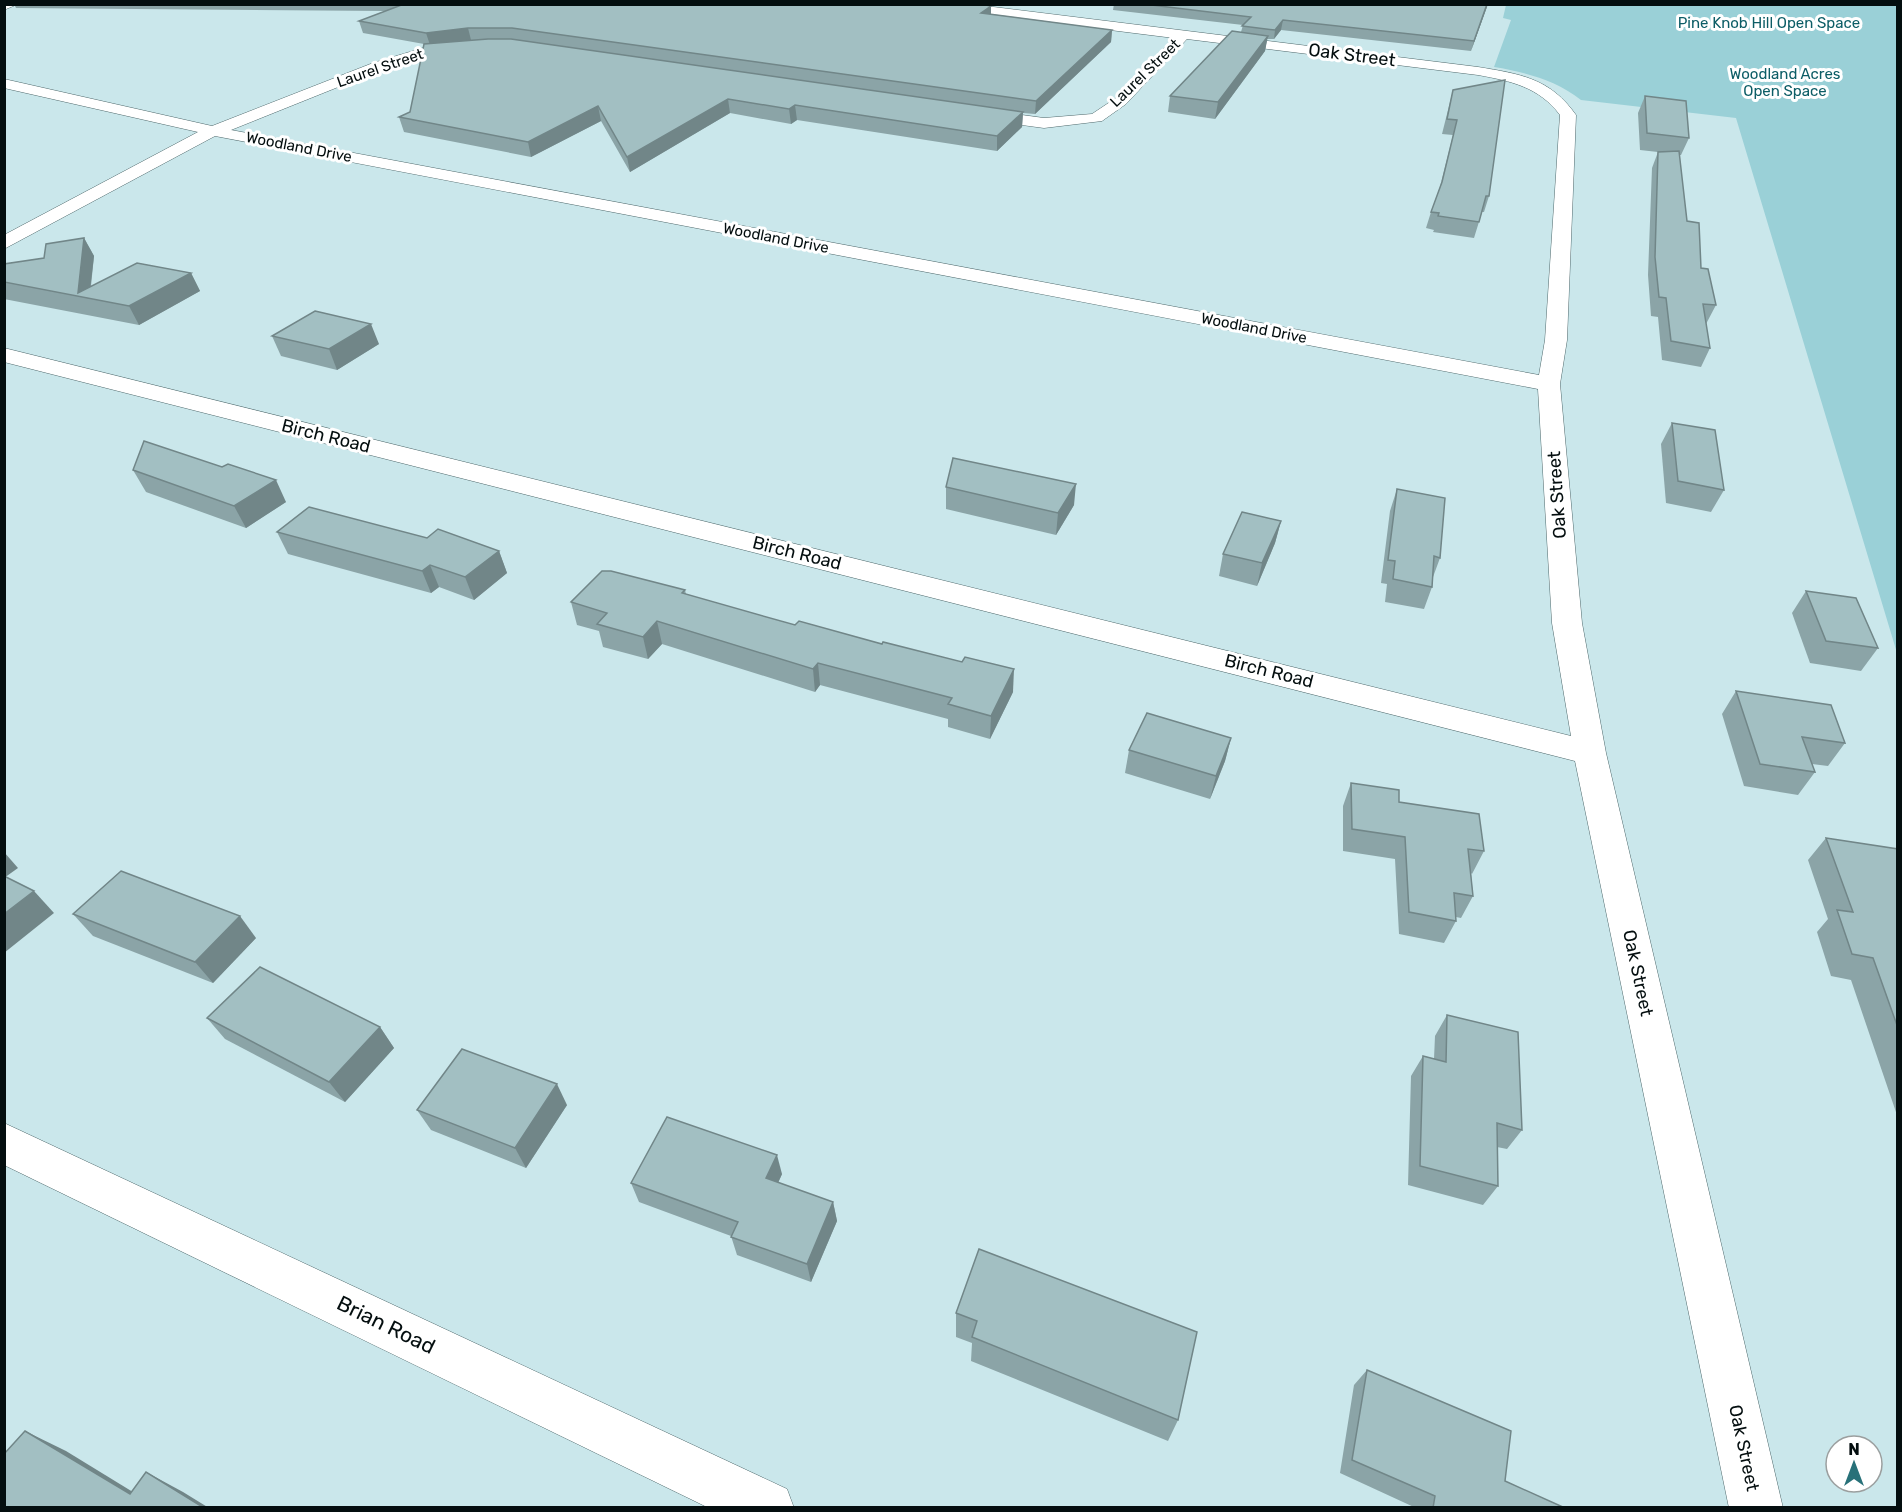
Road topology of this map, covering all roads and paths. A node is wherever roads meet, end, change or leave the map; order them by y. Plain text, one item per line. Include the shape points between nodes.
1 (12, 4) edge
2 (934, 4) edge
3 (4, 6) edge
4 (1057, 11) edge
5 (1184, 35) junction
6 (482, 46) edge
7 (4, 83) edge
8 (966, 112) edge
9 (213, 131) junction
10 (4, 243) edge
11 (4, 355) edge
12 (1550, 384) junction
13 (1590, 753) junction
14 (4, 1143) edge
15 (768, 1508) edge
16 (1756, 1508) edge

1 - 3 street
2 - 4 street, Oak Street
4 - 5 street, Oak Street
5 - 8 street, Laurel Street via 1121,101 1096,118 1044,123
5 - 12 street, Oak Street via 1478,71 1516,78 1556,97 1568,115 1556,340
6 - 9 street, Laurel Street via 423,52 378,66
7 - 9 street, Woodland Drive
9 - 10 street, Laurel Street
9 - 12 street, Woodland Drive
11 - 13 street, Birch Road
12 - 13 street, Oak Street via 1567,623
13 - 16 street, Oak Street
14 - 15 street, Brian Road

